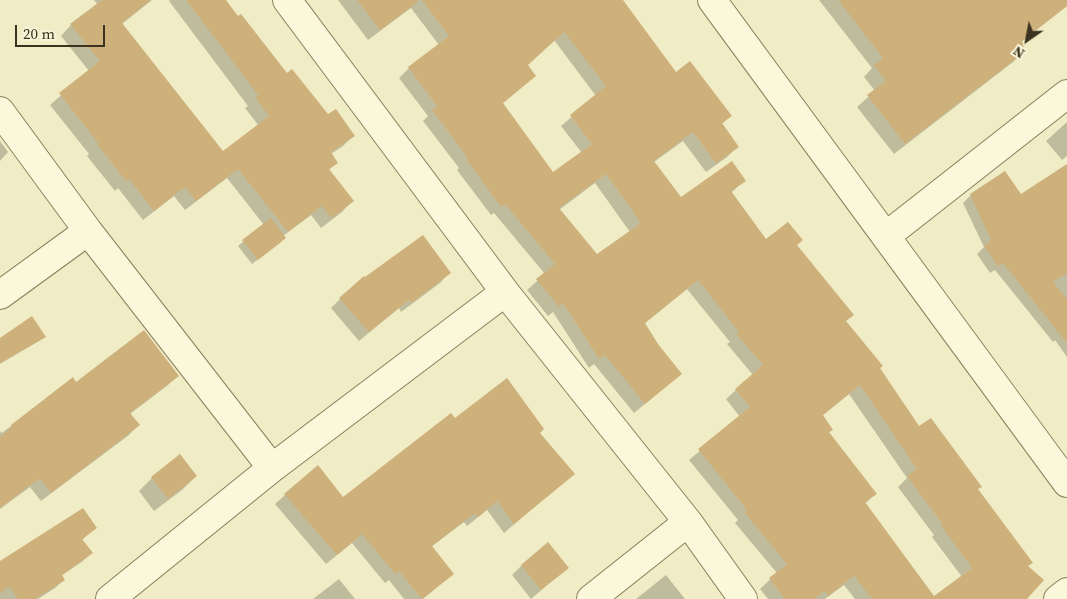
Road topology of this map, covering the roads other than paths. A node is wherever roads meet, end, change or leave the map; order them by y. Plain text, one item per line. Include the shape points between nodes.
1 (288, 0) edge
2 (712, 0) edge
3 (1067, 94) edge
4 (0, 111) edge
5 (88, 231) junction
6 (886, 236) junction
7 (505, 292) junction
8 (0, 295) edge
9 (272, 468) junction
10 (1067, 482) edge
11 (688, 522) junction
12 (1067, 592) edge
13 (110, 599) edge
14 (591, 599) edge
15 (743, 599) edge
16 (1058, 599) edge

1 - 7 street
2 - 6 street
3 - 6 street
4 - 5 street
5 - 8 street
5 - 9 street
6 - 10 street
7 - 9 street
7 - 11 street
9 - 13 street
11 - 14 street
11 - 15 street
12 - 16 street

